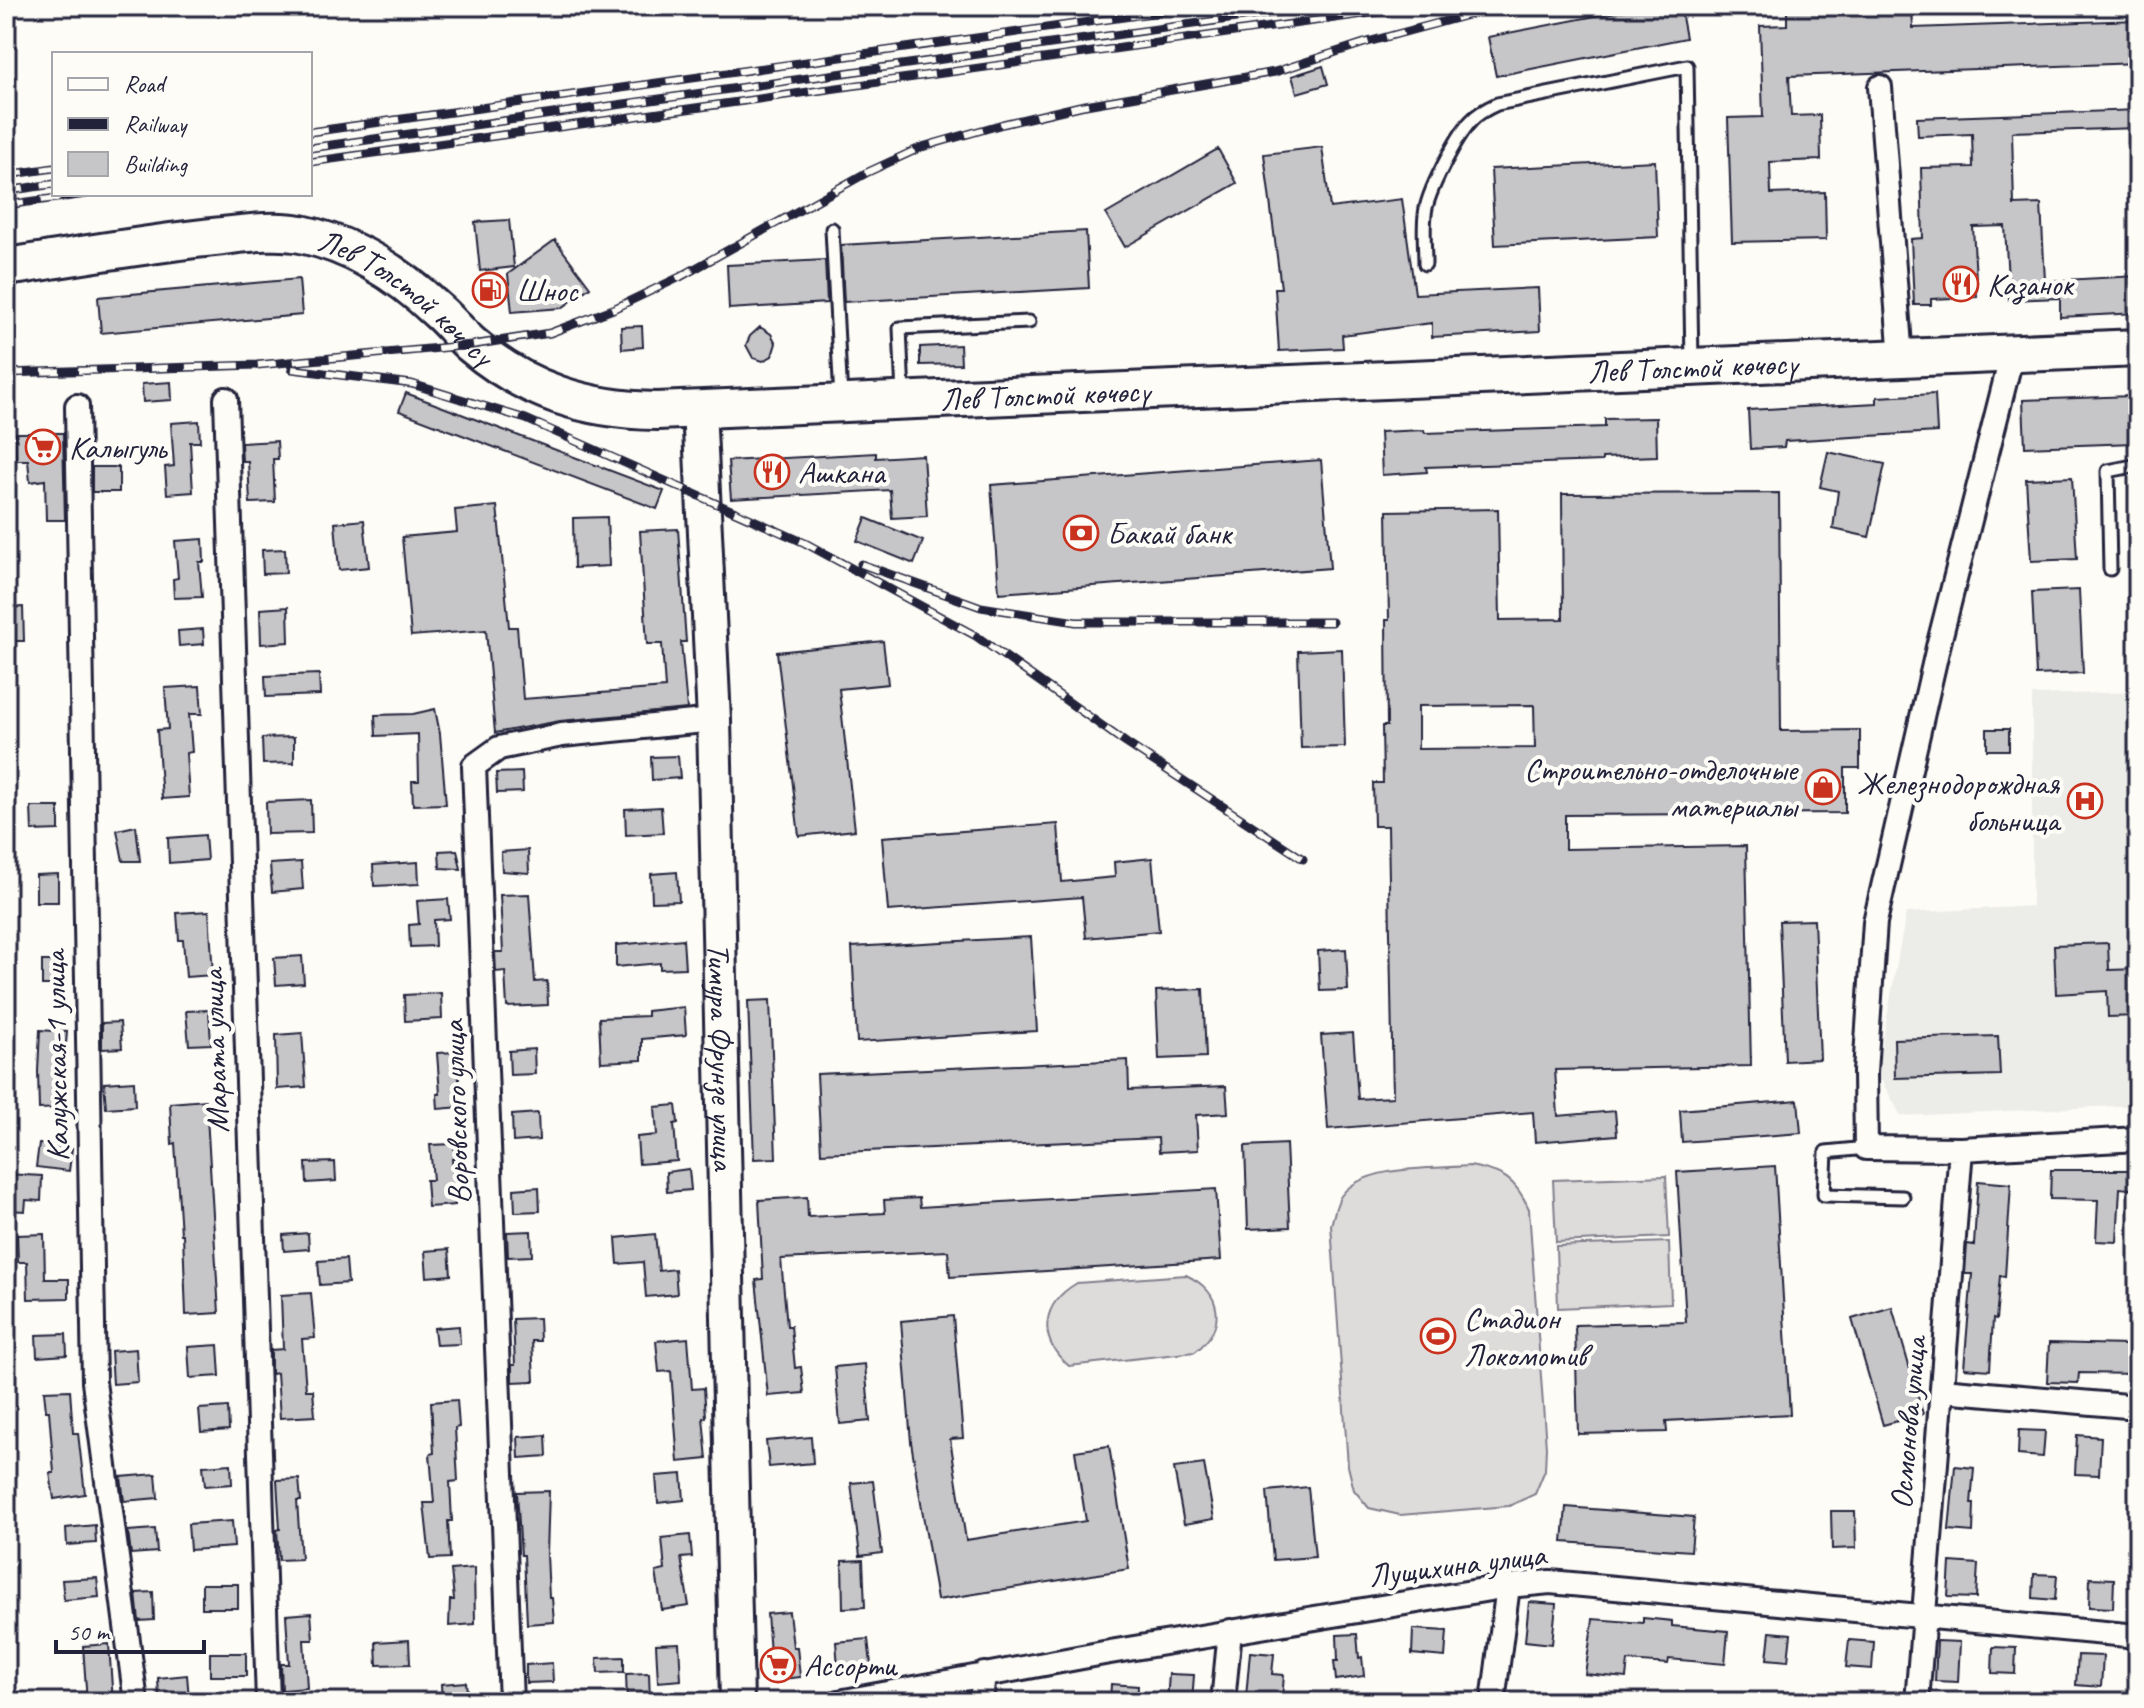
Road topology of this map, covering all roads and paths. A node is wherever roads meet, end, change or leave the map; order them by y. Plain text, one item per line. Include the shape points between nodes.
1 (1880, 87) dead end
2 (832, 229) dead end
3 (1425, 264) dead end
4 (6, 267) edge
5 (1029, 322) dead end
6 (2138, 348) edge
7 (2012, 354) junction
8 (1901, 359) junction
9 (1693, 368) junction
10 (226, 399) dead end
11 (903, 401) junction
12 (841, 403) junction
13 (77, 406) dead end
14 (699, 409) junction
15 (2138, 465) edge
16 (2110, 569) dead end
17 (714, 720) junction
18 (2138, 1139) edge
19 (1866, 1148) junction
20 (1961, 1149) junction
21 (1903, 1197) dead end
22 (1942, 1390) junction
23 (2138, 1407) edge
24 (1508, 1586) junction
25 (1924, 1616) junction
26 (1230, 1631) junction
27 (2138, 1636) edge
28 (984, 1674) junction
29 (136, 1702) edge
30 (268, 1702) edge
31 (511, 1702) edge
32 (737, 1702) edge
33 (839, 1702) edge
34 (981, 1702) edge
35 (1223, 1702) edge
36 (1493, 1702) edge
37 (1917, 1702) edge

1 - 8 street
2 - 12 lane
3 - 9 lane via 1427,202 1471,120 1497,104 1687,66
4 - 14 main road, Лев Толстой көчөсү via 184,239 266,231 301,234 383,266 472,345 516,376 578,403 617,410
5 - 11 lane via 900,328
6 - 7 main road, Лев Толстой көчөсү
7 - 8 main road, Лев Толстой көчөсү
7 - 19 street via 1875,922 1865,1072
8 - 9 main road, Лев Толстой көчөсү
9 - 11 main road, Лев Толстой көчөсү
10 - 30 street, Марата улица
11 - 12 main road, Лев Толстой көчөсү
12 - 14 main road, Лев Толстой көчөсү
13 - 29 street, Калужская-1 улица via 94,1382
14 - 17 main road, Тимура Фрунзе улица
15 - 16 lane via 2108,471
17 - 31 street, Воровского улица via 562,735 499,748 474,766
17 - 32 main road, Тимура Фрунзе улица
18 - 20 street
19 - 20 street
19 - 21 lane via 1826,1152 1824,1195
20 - 22 street, Осмонова улица
22 - 23 street
22 - 25 street, Осмонова улица
24 - 25 street, Лущихина улица via 1550,1582
24 - 26 street, Лущихина улица
24 - 36 street
25 - 27 street, Лущихина улица
25 - 37 street, Осмонова улица
26 - 28 street, Лущихина улица
26 - 35 street
28 - 33 street, Лущихина улица
28 - 34 street

